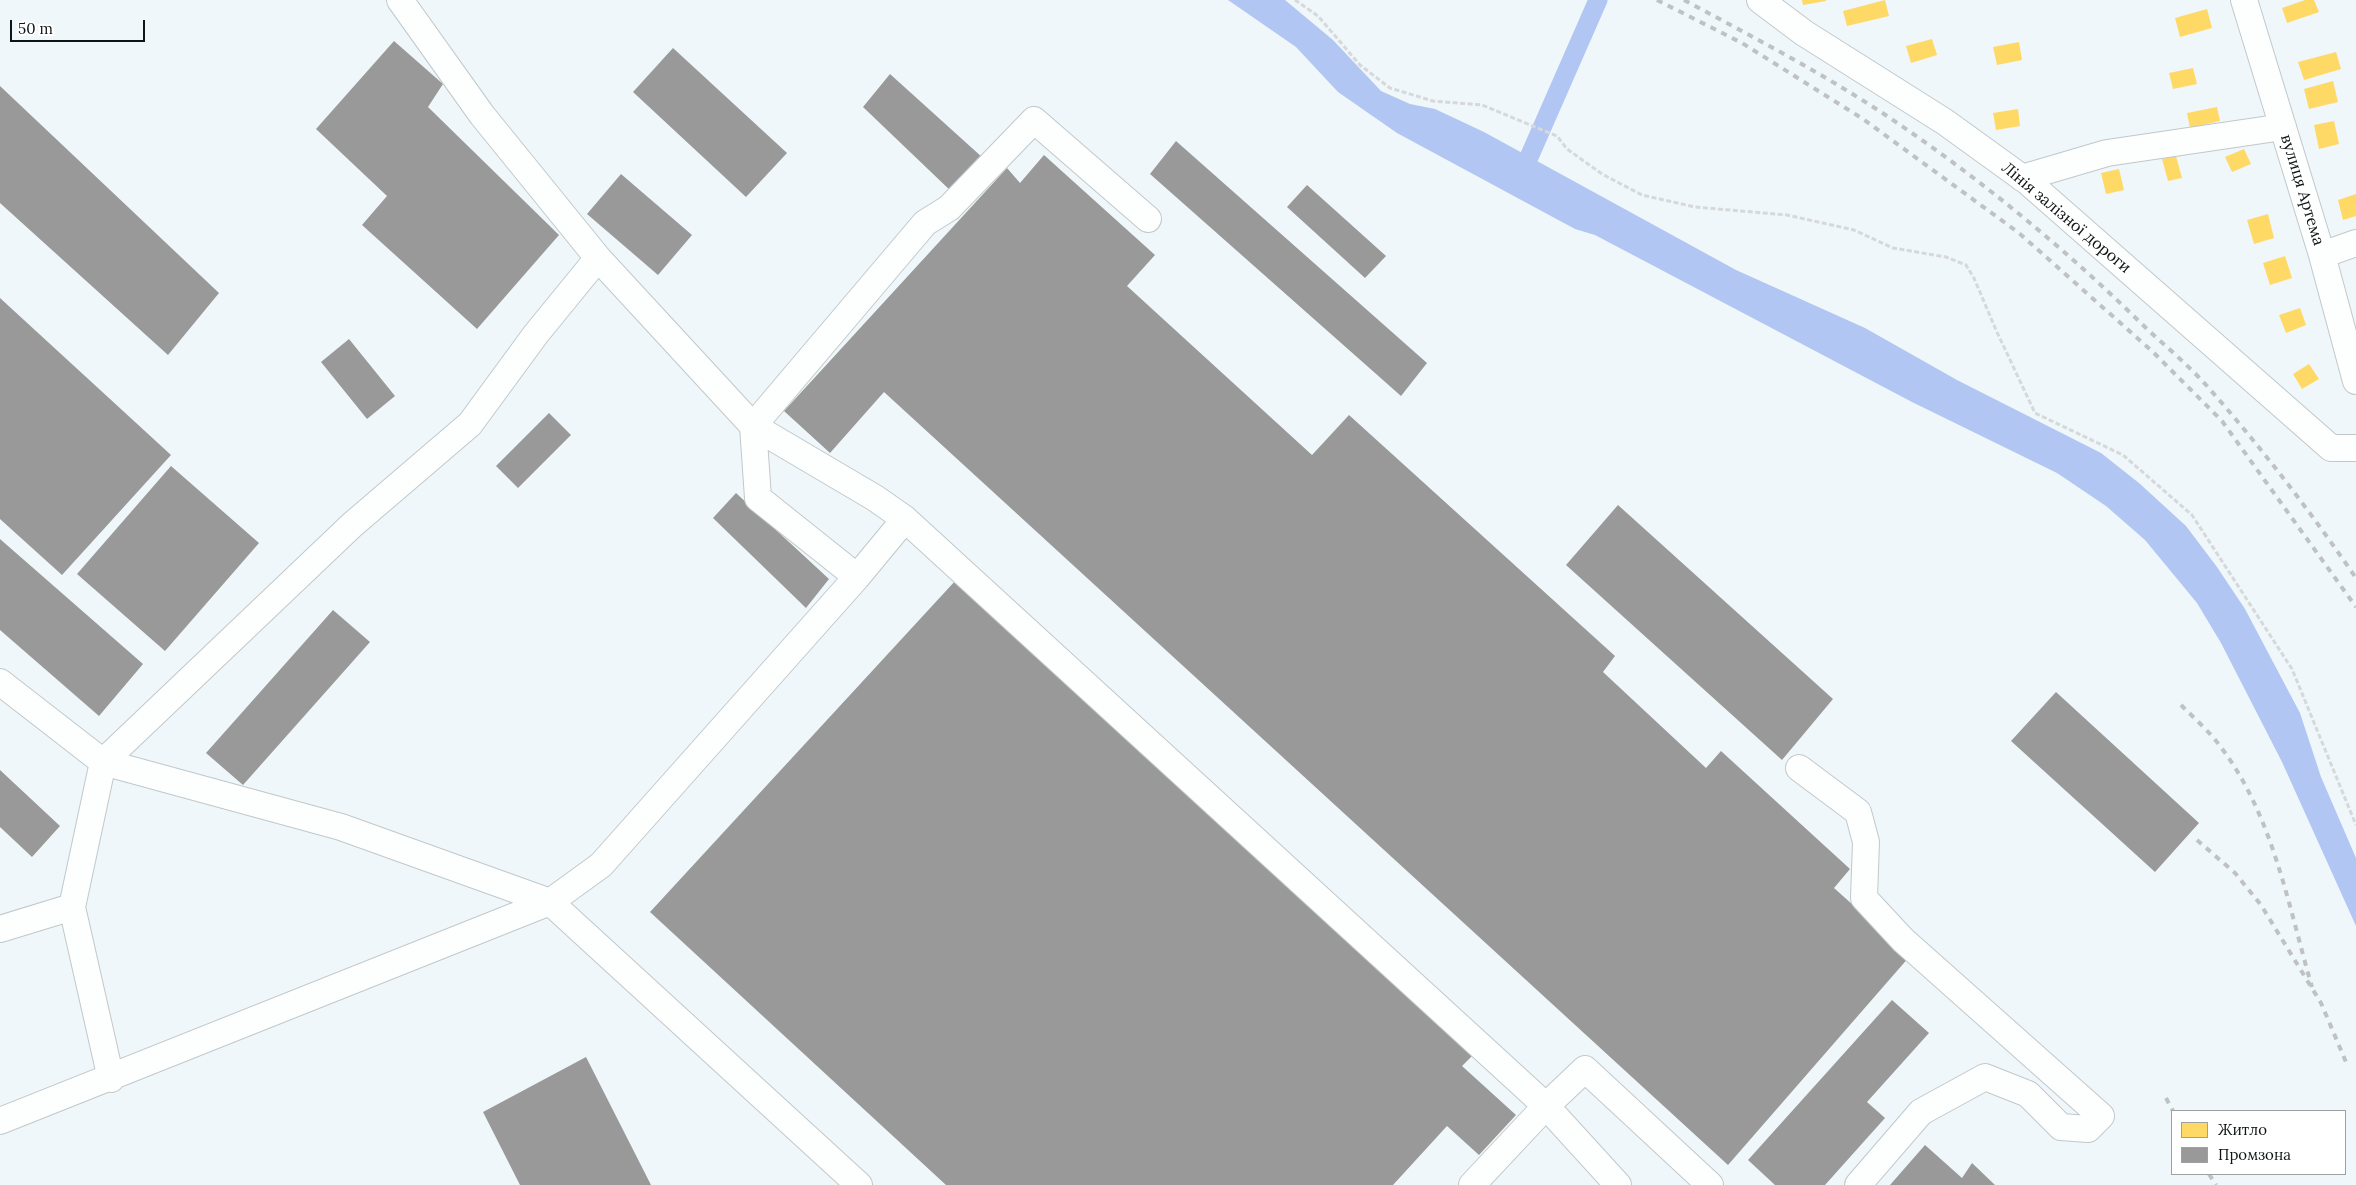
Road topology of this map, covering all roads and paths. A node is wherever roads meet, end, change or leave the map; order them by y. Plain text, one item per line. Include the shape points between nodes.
1 (400, 0) edge
2 (1295, 0) edge
3 (1760, 0) edge
4 (2244, 0) edge
5 (2283, 127) junction
6 (2022, 178) junction
7 (1148, 219) dead end
8 (2356, 243) edge
9 (2322, 255) junction
10 (598, 258) junction
11 (2356, 381) edge
12 (753, 426) junction
13 (2356, 448) edge
14 (905, 519) junction
15 (857, 577) junction
16 (0, 682) edge
17 (103, 762) junction
18 (1799, 768) dead end
19 (2356, 825) edge
20 (550, 902) junction
21 (72, 907) junction
22 (0, 929) edge
23 (111, 1079) junction
24 (1546, 1106) junction
25 (0, 1121) edge
26 (859, 1185) edge
27 (1472, 1185) edge
28 (1618, 1185) edge
29 (1710, 1185) edge
30 (1858, 1185) edge

1 - 10 street via 482,115
2 - 19 path via 1318,16 1360,64 1390,88 1433,101 1482,105 1557,136 1568,149 1602,174 1642,195 1695,207 1787,215 1854,230 1893,248 1946,257 1966,265 2035,413 2123,455 2192,516 2292,669
3 - 6 street, Лінія залізної дороги via 1804,33 1945,122
4 - 5 street, вулиця Артема
5 - 6 street via 2107,153
5 - 9 street, вулиця Артема
6 - 13 street, Лінія залізної дороги via 2331,448
7 - 12 street via 1034,120 949,208 925,224
8 - 9 street
9 - 11 street, вулиця Артема
10 - 12 street
10 - 17 street via 536,334 470,424 352,524
12 - 14 street
12 - 15 street via 758,498
14 - 15 street
14 - 24 street
15 - 20 street via 601,865
16 - 17 street
17 - 20 street via 341,827
17 - 21 street
18 - 30 street via 1858,812 1866,842 1864,898 1903,940 2101,1116 2088,1129 2061,1127 2028,1094 1985,1077 1921,1112
20 - 23 street
20 - 26 street
21 - 22 street
21 - 23 street
23 - 25 street
24 - 27 street
24 - 28 street
24 - 29 street via 1585,1069

